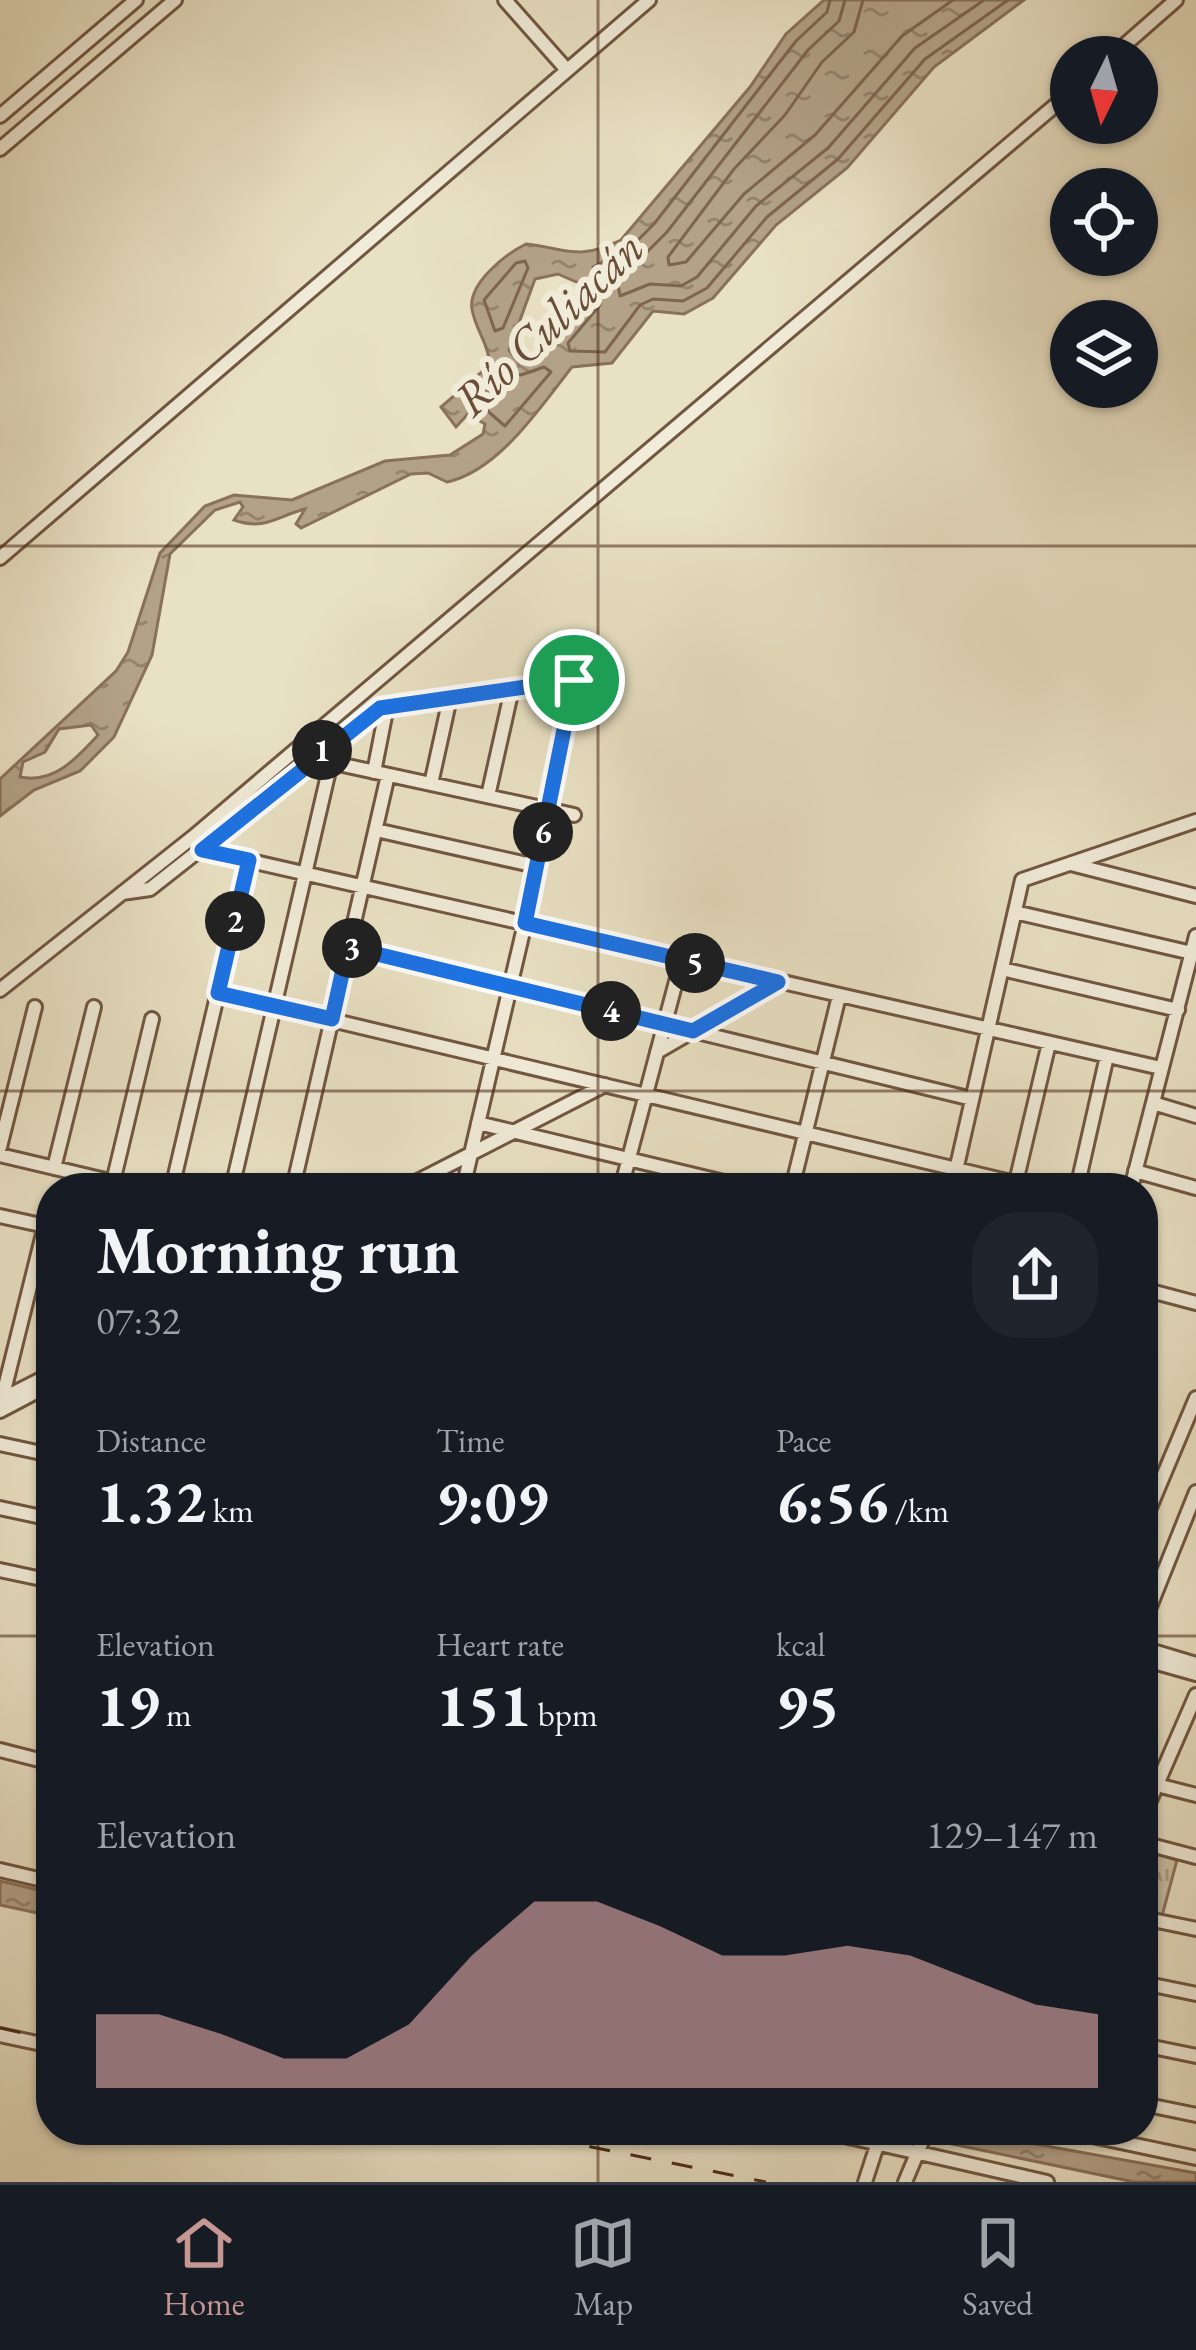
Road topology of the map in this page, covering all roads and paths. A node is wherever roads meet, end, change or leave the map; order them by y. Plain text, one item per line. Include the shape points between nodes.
1 (136, 0) edge
2 (175, 0) edge
3 (506, 0) edge
4 (649, 0) edge
5 (1176, 0) edge
6 (1135, 36) edge
7 (568, 70) junction
8 (1050, 110) edge
9 (0, 116) edge
10 (0, 149) edge
11 (0, 558) edge
12 (603, 676) dead end
13 (574, 680) junction
14 (512, 689) junction
15 (387, 706) junction
16 (448, 707) dead end
17 (311, 758) junction
18 (331, 762) junction
19 (381, 773) junction
20 (431, 784) junction
21 (488, 796) junction
22 (548, 810) junction
23 (574, 815) dead end
24 (1196, 821) edge
25 (1178, 828) junction
26 (376, 830) junction
27 (1196, 834) edge
28 (202, 850) junction
29 (249, 860) junction
30 (1070, 864) junction
31 (536, 866) junction
32 (305, 872) junction
33 (363, 885) junction
34 (122, 893) junction
35 (1196, 896) edge
36 (1015, 912) junction
37 (525, 923) junction
38 (1196, 936) edge
39 (348, 947) junction
40 (1192, 953) junction
41 (682, 959) junction
42 (1002, 969) junction
43 (778, 982) junction
44 (510, 987) junction
45 (0, 990) edge
46 (218, 993) junction
47 (839, 996) junction
48 (274, 1006) junction
49 (35, 1007) dead end
50 (94, 1007) dead end
51 (1178, 1010) junction
52 (152, 1019) dead end
53 (332, 1019) junction
54 (664, 1024) junction
55 (988, 1029) junction
56 (693, 1031) junction
57 (1049, 1043) junction
58 (657, 1052) junction
59 (1107, 1056) junction
60 (493, 1057) junction
61 (822, 1063) junction
62 (1162, 1068) junction
63 (607, 1084) junction
64 (646, 1093) junction
65 (972, 1100) junction
66 (1153, 1103) junction
67 (1196, 1115) edge
68 (478, 1123) junction
69 (806, 1130) junction
70 (515, 1132) junction
71 (0, 1151) edge
72 (471, 1153) junction
73 (629, 1159) junction
74 (956, 1166) junction
75 (54, 1168) junction
76 (1136, 1172) joint
77 (75, 1173) edge
78 (115, 1173) edge
79 (176, 1173) edge
80 (235, 1173) edge
81 (296, 1173) edge
82 (433, 1173) edge
83 (465, 1173) edge
84 (625, 1173) edge
85 (687, 1173) edge
86 (795, 1173) edge
87 (955, 1173) edge
88 (981, 1173) edge
89 (1018, 1173) edge
90 (1080, 1173) edge
91 (1140, 1173) edge
92 (1158, 1178) edge
93 (1196, 1188) edge
94 (0, 1216) edge
95 (36, 1224) edge
96 (36, 1272) edge
97 (1158, 1293) edge
98 (1196, 1303) edge
99 (36, 1387) edge
100 (36, 1392) edge
101 (1196, 1398) edge
102 (1, 1404) edge
103 (0, 1444) edge
104 (36, 1452) edge
105 (1158, 1488) edge
106 (1196, 1492) edge
107 (0, 1508) edge
108 (36, 1516) edge
109 (0, 1570) edge
110 (36, 1578) edge
111 (1158, 1587) edge
112 (1158, 1653) edge
113 (1158, 1663) edge
114 (1196, 1664) edge
115 (1196, 1674) edge
116 (1196, 1695) edge
117 (1196, 1712) edge
118 (1188, 1731) edge
119 (0, 1750) edge
120 (36, 1758) edge
121 (1158, 1783) edge
122 (1158, 1785) edge
123 (1196, 1795) edge
124 (1158, 1847) edge
125 (1196, 1857) edge
126 (0, 1870) edge
127 (36, 1878) edge
128 (1158, 1921) edge
129 (1196, 1929) edge
130 (1158, 1986) edge
131 (1196, 1994) edge
132 (0, 2035) edge
133 (36, 2043) edge
134 (1158, 2048) edge
135 (1196, 2056) edge
136 (1158, 2107) edge
137 (1196, 2115) edge
138 (876, 2145) edge
139 (898, 2145) edge
140 (921, 2145) edge
141 (1135, 2145) edge
142 (918, 2151) junction
143 (1196, 2158) edge
144 (866, 2182) edge
145 (905, 2182) edge
146 (1047, 2182) edge

1 - 9 street
2 - 10 street
3 - 7 street
4 - 7 street
5 - 6 street
7 - 11 street
8 - 34 street
12 - 13 street
13 - 14 street
13 - 22 street
14 - 15 street
14 - 21 street
15 - 17 street
15 - 19 street
16 - 20 street
17 - 18 street
17 - 28 street
18 - 19 street
18 - 32 street
19 - 20 street
19 - 26 street
20 - 21 street
21 - 22 street
22 - 23 street
22 - 31 street
24 - 25 street
25 - 27 street
25 - 30 street
26 - 31 street
26 - 33 street
28 - 29 street
28 - 34 street via 146,892
29 - 32 street
29 - 46 street
30 - 35 street
30 - 36 street via 1022,880
31 - 37 street
32 - 33 street
32 - 48 street
33 - 37 street
33 - 39 street
34 - 45 street
36 - 40 street
36 - 42 street
37 - 41 street
37 - 44 street
38 - 40 street
39 - 44 street
39 - 53 street
40 - 51 street
41 - 43 street
41 - 54 street
42 - 51 street
42 - 55 street
43 - 47 street
43 - 56 street
44 - 54 street
44 - 60 street
46 - 48 street
46 - 79 street
47 - 55 street
47 - 61 street
48 - 53 street
48 - 80 street
49 - 71 street
50 - 75 street
51 - 62 street
52 - 78 street
53 - 60 street
53 - 81 street
54 - 56 street
54 - 58 street
55 - 57 street
55 - 65 street
56 - 58 street
56 - 61 street
57 - 59 street
57 - 89 street
58 - 64 street
59 - 62 street
59 - 90 street
60 - 63 street
60 - 68 street
61 - 65 street
61 - 69 street
62 - 66 street
63 - 64 street
63 - 70 street
64 - 69 street
64 - 73 street
65 - 74 street
66 - 67 street
66 - 76 street
68 - 70 street
68 - 72 street
69 - 74 street
69 - 86 street
70 - 72 street
70 - 73 street
71 - 75 street
72 - 82 street
72 - 83 street
73 - 84 street
73 - 85 street
74 - 87 street
74 - 88 street
75 - 77 street
76 - 91 street
92 - 93 street
94 - 95 street
96 - 102 street
97 - 98 street
99 - 102 street
100 - 102 street
101 - 105 street
103 - 104 street
106 - 111 street
107 - 108 street
109 - 110 street
112 - 114 street
113 - 115 street
116 - 118 street
117 - 118 street
118 - 121 street
119 - 120 street
122 - 123 street
124 - 125 street
126 - 127 street
128 - 129 street
130 - 131 street
132 - 133 street
134 - 135 street
136 - 137 street
138 - 144 street
139 - 142 street
140 - 142 street
141 - 143 street
142 - 145 street
142 - 146 street

